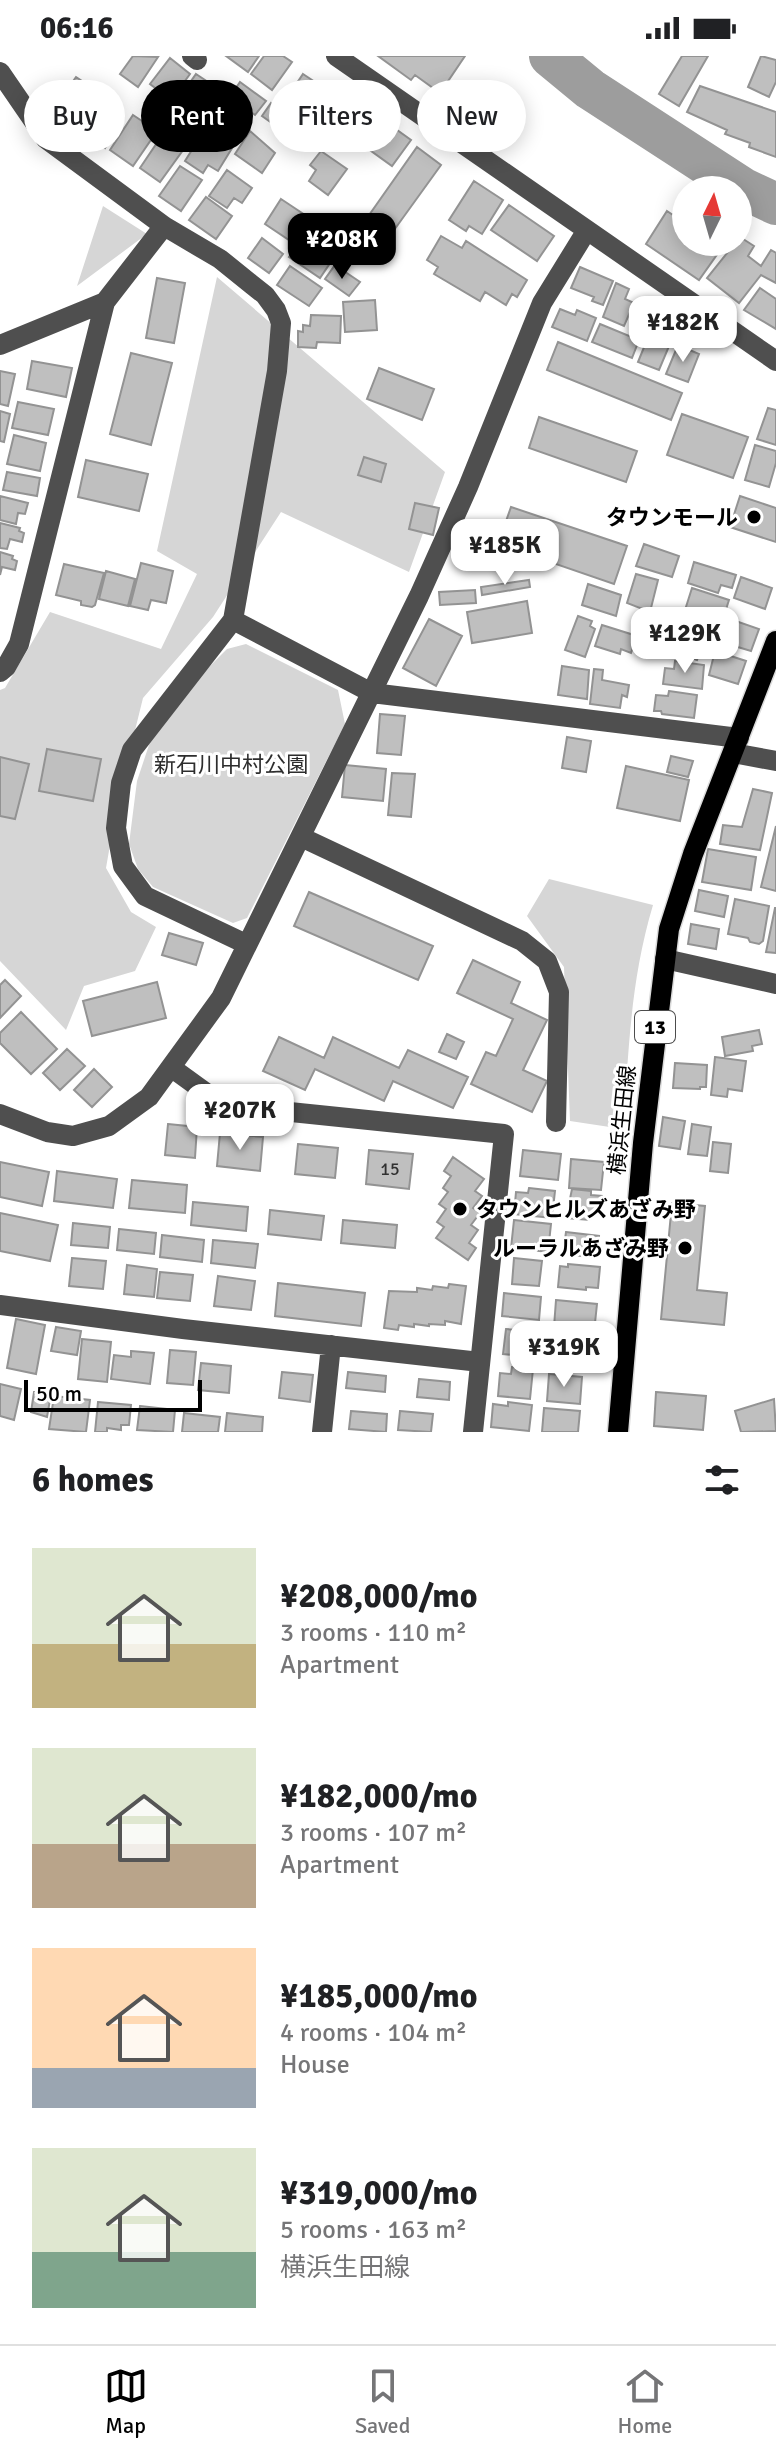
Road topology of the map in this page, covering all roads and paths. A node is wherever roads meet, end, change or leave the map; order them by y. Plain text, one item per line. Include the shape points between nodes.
1 (336, 56) edge
2 (0, 72) edge
3 (164, 226) junction
4 (587, 230) junction
5 (105, 302) junction
6 (0, 345) edge
7 (776, 361) edge
8 (233, 620) junction
9 (776, 641) edge
10 (0, 672) edge
11 (372, 693) junction
12 (736, 745) junction
13 (776, 761) edge
14 (301, 837) junction
15 (246, 944) junction
16 (665, 959) junction
17 (776, 984) edge
18 (172, 1068) junction
19 (0, 1114) edge
20 (556, 1122) dead end
21 (0, 1305) edge
22 (331, 1345) junction
23 (480, 1362) junction
24 (322, 1432) edge
25 (473, 1432) edge
26 (618, 1432) edge

1 - 4 street
2 - 3 street via 46,139
3 - 5 street
3 - 8 street via 220,259 265,295 281,323
4 - 7 street
4 - 11 street via 542,303 468,487
5 - 6 street
5 - 10 street via 19,644
8 - 11 street
8 - 15 street via 132,750 121,783 116,828 123,866 145,896
9 - 12 main road, 横浜生田線 / 13
11 - 12 street
11 - 14 street
12 - 13 street
12 - 16 main road, 横浜生田線 / 13 via 684,880
14 - 15 street
14 - 20 street via 522,941 547,961 559,992
15 - 18 street via 221,998
16 - 17 street
16 - 26 main road, 横浜生田線 / 13
18 - 19 street via 149,1097 109,1126 91,1132 47,1132
18 - 23 street via 223,1105 504,1134
21 - 22 street
22 - 23 street
22 - 24 street
23 - 25 street

